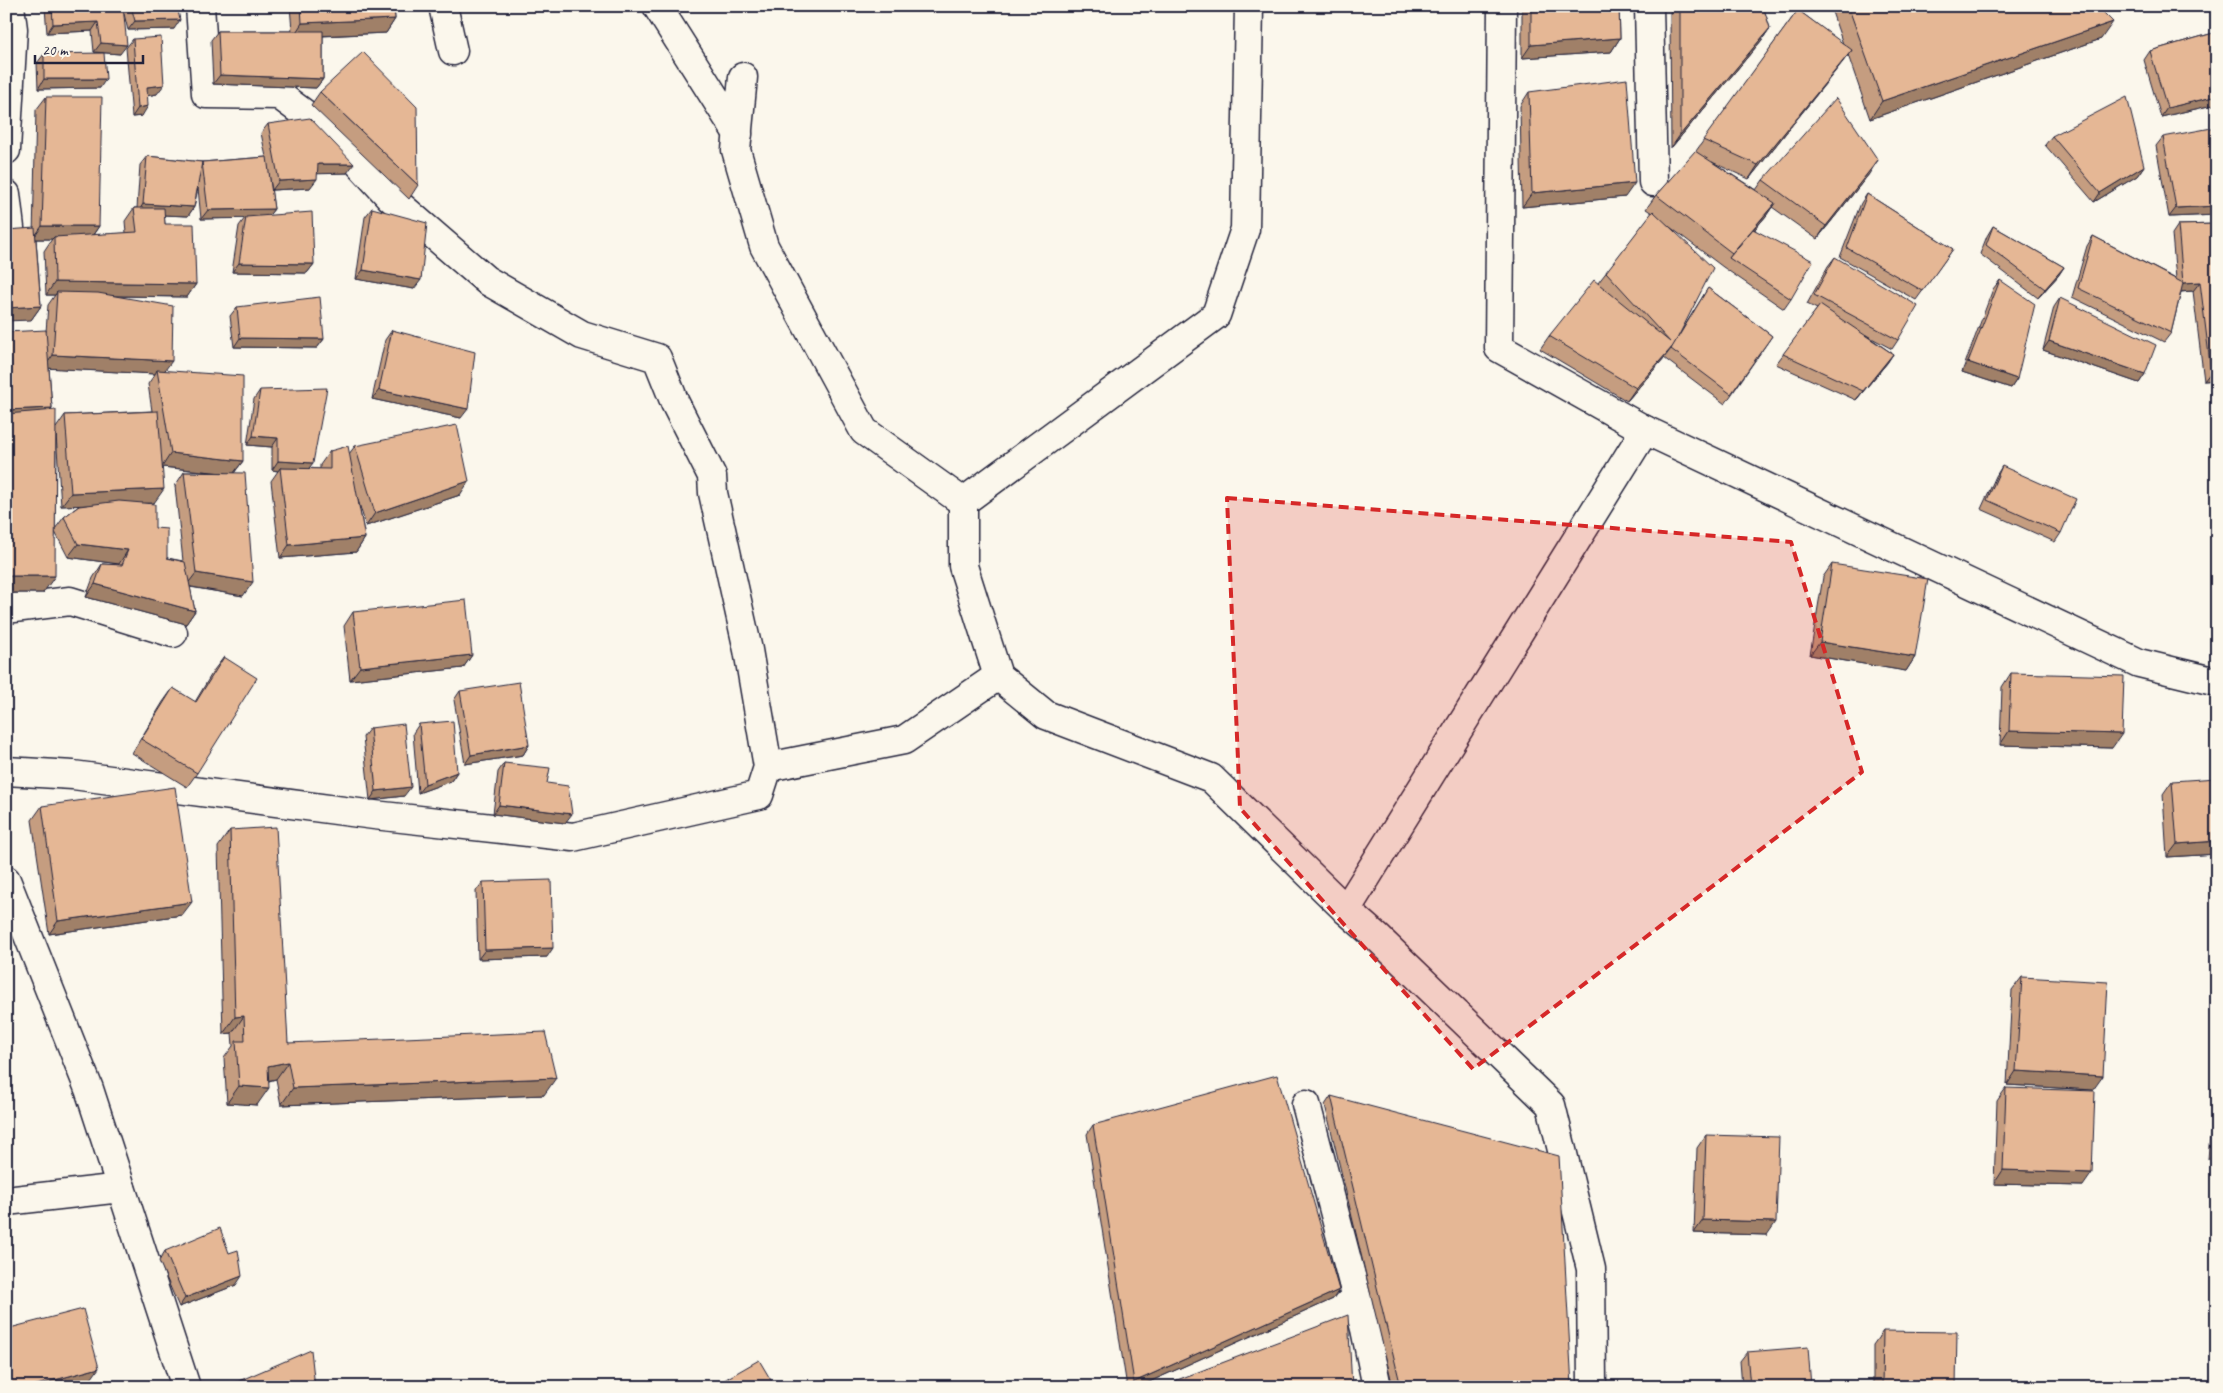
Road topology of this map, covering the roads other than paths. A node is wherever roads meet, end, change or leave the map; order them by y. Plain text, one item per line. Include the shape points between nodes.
1 (10, 6) edge
2 (200, 6) edge
3 (442, 6) edge
4 (657, 6) edge
5 (1249, 6) edge
6 (1502, 6) edge
7 (1649, 6) edge
8 (453, 52) dead end
9 (743, 77) dead end
10 (738, 134) junction
11 (6, 150) edge
12 (1653, 182) dead end
13 (6, 194) edge
14 (10, 228) edge
15 (1645, 430) junction
16 (963, 502) junction
17 (6, 610) edge
18 (173, 633) dead end
19 (998, 676) junction
20 (2217, 682) edge
21 (768, 767) junction
22 (6, 772) edge
23 (6, 880) edge
24 (1346, 910) junction
25 (1306, 1104) dead end
26 (121, 1188) junction
27 (6, 1201) edge
28 (1358, 1301) junction
29 (186, 1387) edge
30 (1159, 1387) edge
31 (1377, 1387) edge
32 (1592, 1387) edge

1 - 11 street via 12,29
2 - 21 street via 206,94 279,94 332,134 390,197 486,280 582,335 657,358 675,403 712,476
3 - 8 street
4 - 10 street
5 - 16 street via 1245,229 1216,315
6 - 15 street via 1499,348
7 - 12 street
9 - 10 street
10 - 16 street via 736,150 764,246 864,431
13 - 14 street
15 - 20 street via 2139,662
15 - 24 street
16 - 19 street via 963,566
17 - 18 street via 70,601
19 - 21 street via 904,740
19 - 24 street via 1046,715 1211,778
21 - 22 street via 759,795 573,837 374,815 73,775
23 - 26 street via 89,1089
24 - 32 street via 1551,1105 1591,1269
25 - 28 street
26 - 27 street
26 - 29 street
28 - 30 street via 1159,1380
28 - 31 street

